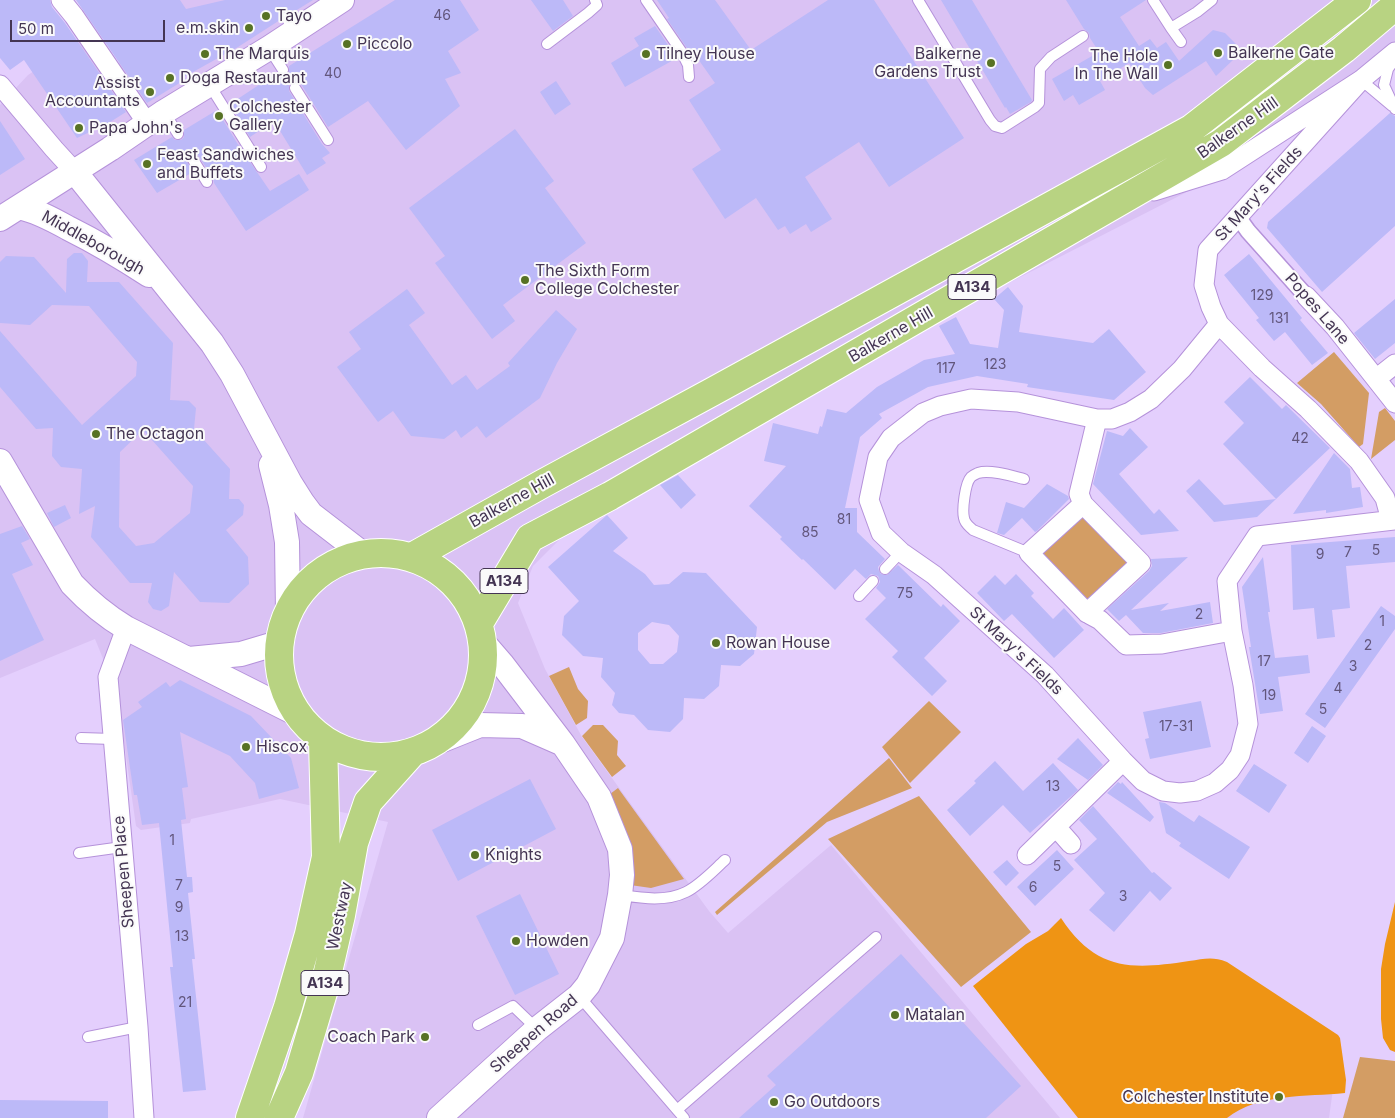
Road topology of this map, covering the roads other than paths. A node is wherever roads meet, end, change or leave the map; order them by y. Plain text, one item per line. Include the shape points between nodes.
1 (61, 0) edge
2 (342, 0) edge
3 (595, 0) edge
4 (646, 0) edge
5 (918, 0) edge
6 (1153, 0) edge
7 (1212, 0) edge
8 (1357, 0) edge
9 (1395, 6) edge
10 (1171, 28) junction
11 (1083, 36) dead end
12 (1181, 42) dead end
13 (547, 44) dead end
14 (269, 48) junction
15 (1395, 52) edge
16 (1395, 59) edge
17 (283, 70) dead end
18 (689, 77) dead end
19 (1361, 80) junction
20 (209, 84) junction
21 (0, 85) edge
22 (295, 88) dead end
23 (155, 118) junction
24 (178, 134) dead end
25 (328, 140) dead end
26 (110, 149) junction
27 (192, 158) dead end
28 (261, 167) dead end
29 (75, 172) junction
30 (207, 182) dead end
31 (1121, 202) junction
32 (108, 212) junction
33 (9, 213) edge
34 (1238, 217) junction
35 (165, 285) junction
36 (1306, 296) joint
37 (1219, 324) junction
38 (1395, 364) edge
39 (1376, 379) junction
40 (1395, 403) edge
41 (1097, 419) junction
42 (262, 429) junction
43 (0, 461) edge
44 (1024, 479) dead end
45 (1083, 504) junction
46 (1393, 520) edge
47 (901, 552) junction
48 (1029, 553) junction
49 (363, 554) junction
50 (412, 557) junction
51 (885, 569) dead end
52 (874, 581) dead end
53 (859, 596) dead end
54 (288, 612) junction
55 (1087, 613) junction
56 (126, 628) junction
57 (1232, 631) junction
58 (481, 633) junction
59 (278, 643) junction
60 (189, 659) junction
61 (297, 714) junction
62 (81, 738) dead end
63 (113, 739) junction
64 (323, 740) junction
65 (563, 744) junction
66 (423, 748) junction
67 (1123, 761) junction
68 (1056, 827) junction
69 (1071, 844) dead end
70 (122, 847) junction
71 (79, 853) dead end
72 (1027, 855) dead end
73 (725, 860) dead end
74 (620, 895) junction
75 (876, 937) dead end
76 (579, 996) junction
77 (478, 1025) dead end
78 (138, 1027) junction
79 (537, 1029) junction
80 (88, 1037) dead end
81 (681, 1114) edge
82 (144, 1118) edge
83 (250, 1118) edge
84 (278, 1118) edge
85 (439, 1118) edge

1 - 23 street
2 - 14 street via 290,24
3 - 13 lane via 597,5
4 - 18 lane via 682,52
5 - 11 lane via 990,120 1002,128 1039,103 1040,69 1051,57
6 - 10 lane
7 - 10 lane
8 - 50 main road, Balkerne Hill / A134 via 1191,129
9 - 31 main road, Balkerne Hill / A134 via 1221,143
10 - 12 lane
14 - 17 lane
14 - 20 street
15 - 19 street
16 - 19 lane via 1388,69 1384,85 1395,109
19 - 31 street via 1222,170
19 - 34 street, St Mary's Fields
20 - 23 street
20 - 28 lane
21 - 29 street
22 - 25 lane
23 - 24 lane
23 - 26 street
26 - 29 street
26 - 32 street, Middleborough via 102,180
27 - 30 lane
29 - 32 street, Middleborough
29 - 33 street, Middleborough
31 - 58 main road, Balkerne Hill / A134 via 610,496 530,538
32 - 35 street, Middleborough
33 - 35 street, Middleborough via 32,210 115,253
34 - 36 street, Popes Lane
34 - 37 street, St Mary's Fields via 1208,250 1204,285
35 - 42 street, Middleborough via 217,351
36 - 39 street, Popes Lane
37 - 41 street, St Mary's Fields via 1151,400 1112,419
37 - 46 street, St Mary's Fields via 1359,461 1385,498
38 - 39 street
39 - 40 street, Popes Lane
41 - 45 street via 1079,494
41 - 47 street, St Mary's Fields via 1018,402 971,398 923,413 891,438 878,457 870,500 881,533
42 - 49 street, Middleborough via 290,483 311,514
42 - 54 street, Middleborough via 287,542
43 - 56 street via 72,584 87,600
44 - 48 lane via 986,471 978,473 968,484 963,508 967,525 974,530
45 - 48 street
45 - 55 street via 1141,563
46 - 57 street, St Mary's Fields via 1257,536 1227,581
47 - 51 lane
47 - 67 street, St Mary's Fields via 934,574 1045,675
48 - 55 street
49 - 50 main road, A134 via 394,553
49 - 54 main road, A134 via 319,573 305,586
50 - 58 main road, A134 via 439,570 454,583 469,601
52 - 53 lane
54 - 59 main road, A134
55 - 57 street via 1100,620 1126,644 1162,644
56 - 60 street
56 - 63 street, Sheepen Place via 108,677
57 - 67 street, St Mary's Fields via 1248,724 1240,755 1230,770 1197,791 1180,793 1164,791 1143,781
58 - 65 street, Sheepen Road
58 - 66 main road, A134 via 480,681 472,703 451,731
59 - 60 street via 241,654
59 - 61 main road, A134 via 282,681
60 - 61 street
61 - 64 main road, A134
62 - 63 lane
63 - 70 street, Sheepen Place
64 - 66 main road, A134 via 346,752 387,758
64 - 83 main road, Westway / A134 via 326,857 288,1007
65 - 66 street via 522,726 480,725
65 - 74 street, Sheepen Road via 599,798 620,849
66 - 84 main road, Westway / A134 via 368,802 354,843 321,998 299,1073
67 - 68 street
68 - 69 street
68 - 72 street
70 - 71 lane
70 - 78 street, Sheepen Place
73 - 74 lane via 679,895 661,898
74 - 76 street, Sheepen Road via 612,938
75 - 81 lane
76 - 79 street, Sheepen Road
76 - 81 lane
77 - 79 lane via 513,1006
78 - 80 lane
78 - 82 street, Sheepen Place
79 - 85 street, Sheepen Road

